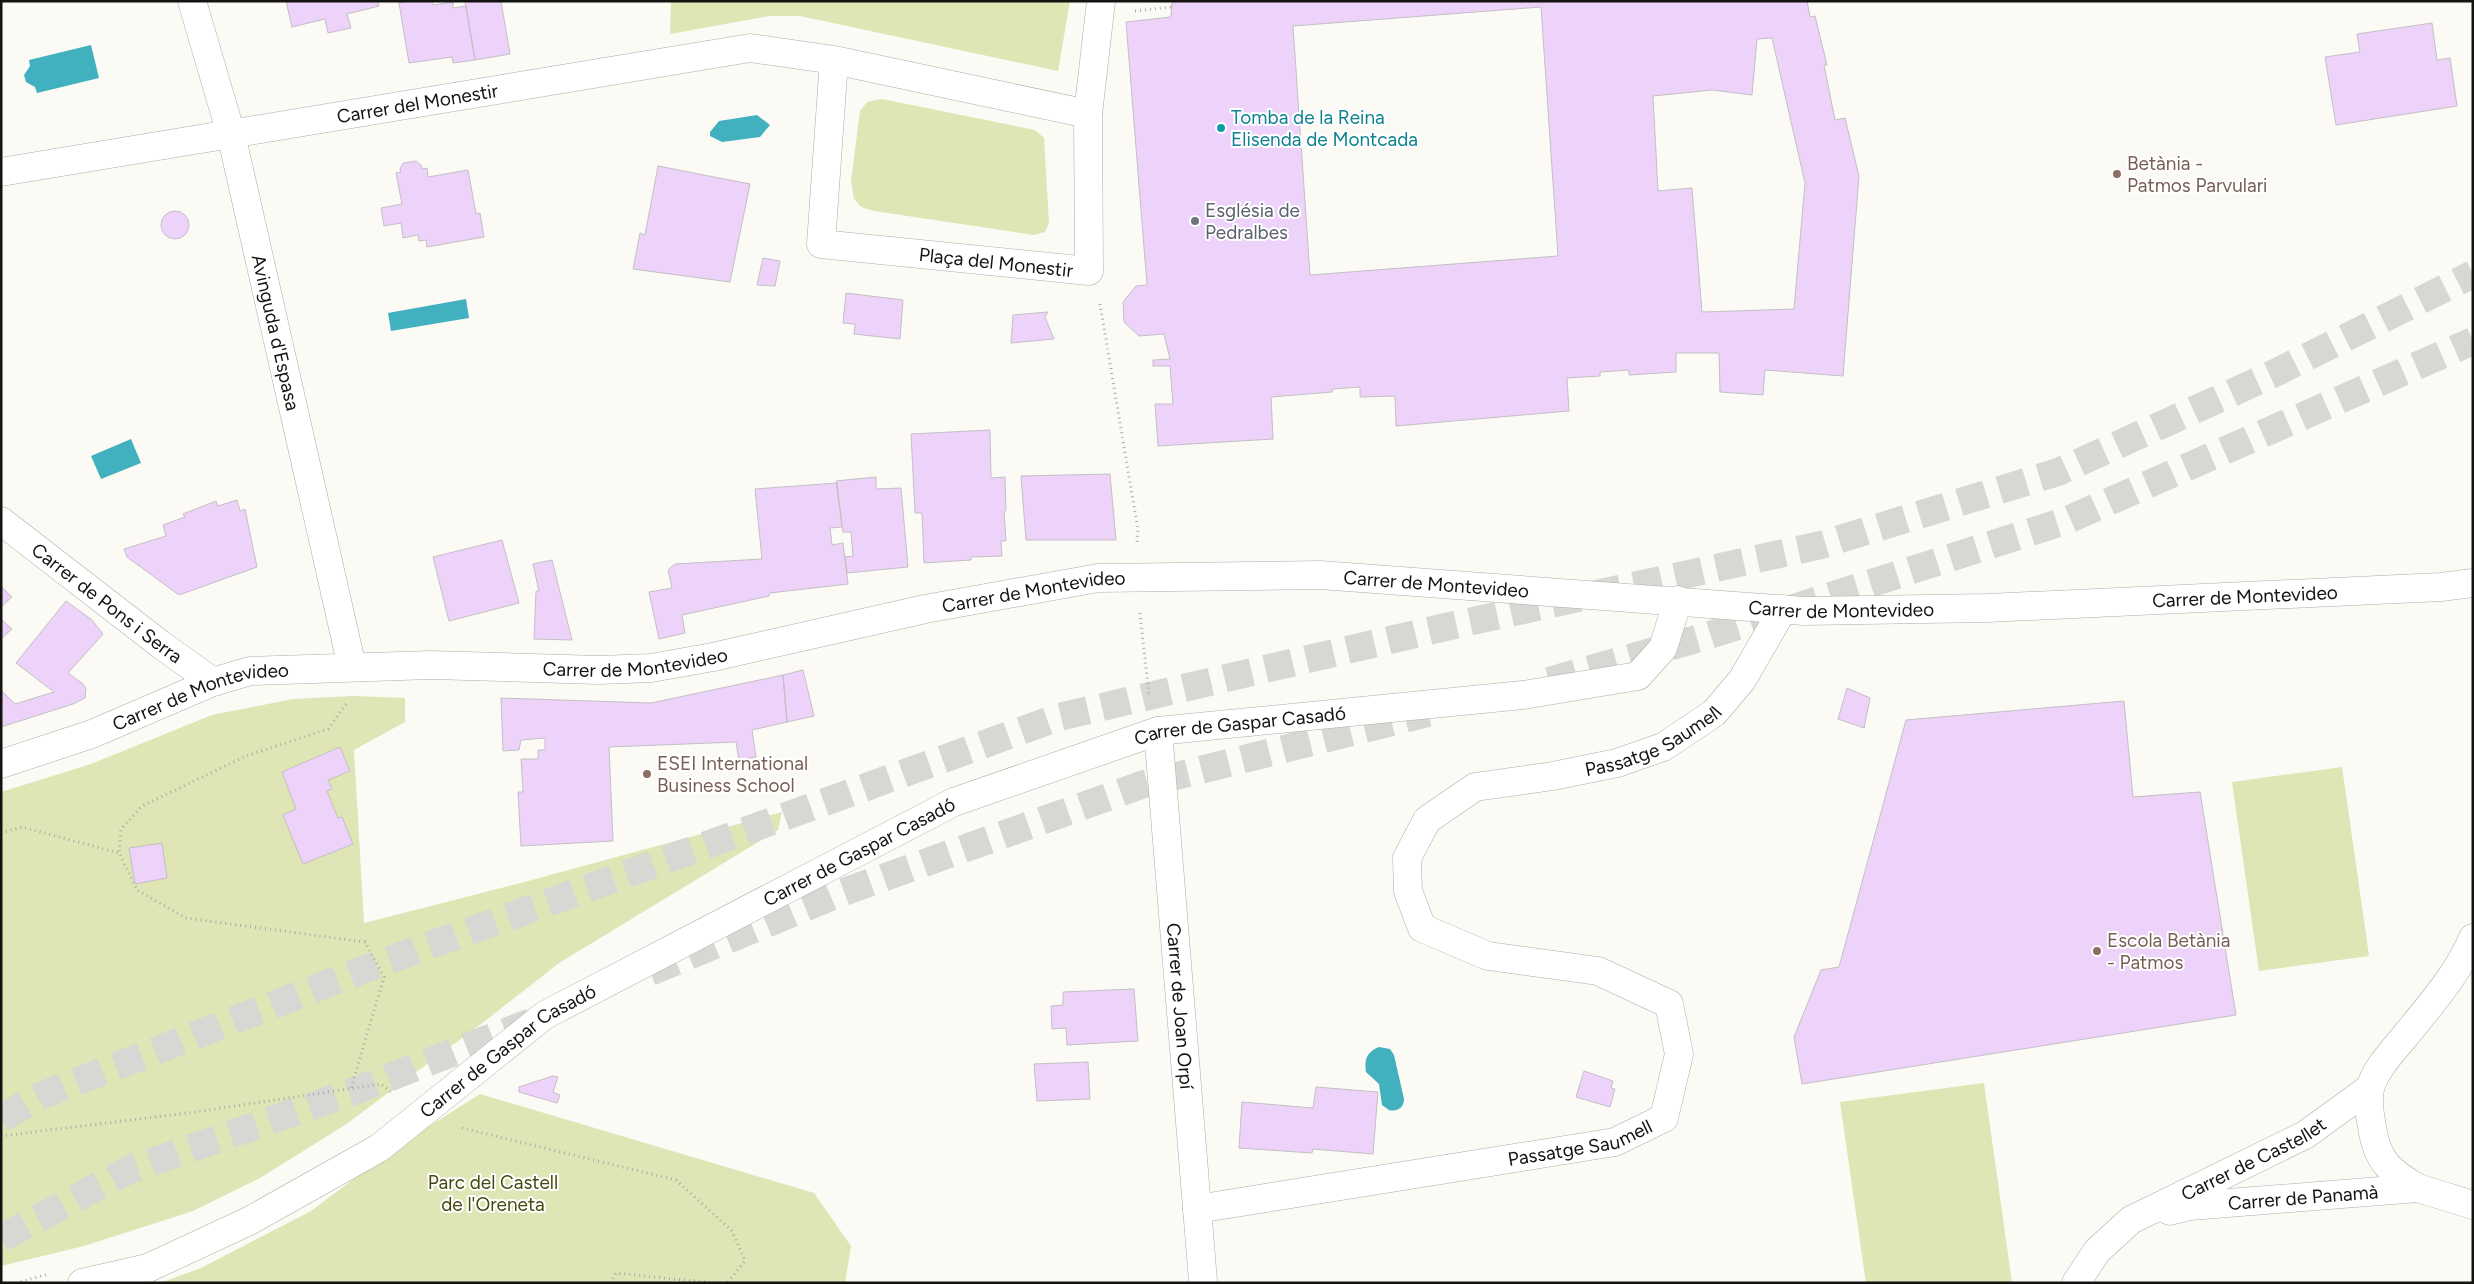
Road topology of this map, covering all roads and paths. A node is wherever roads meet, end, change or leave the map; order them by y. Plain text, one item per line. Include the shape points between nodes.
1 (192, 1) edge
2 (1101, 1) edge
3 (1141, 6) dead end
4 (1148, 9) dead end
5 (834, 60) junction
6 (1088, 114) junction
7 (231, 134) junction
8 (1, 172) edge
9 (1100, 303) dead end
10 (1, 521) edge
11 (1138, 530) dead end
12 (2473, 583) edge
13 (1678, 600) junction
14 (1140, 609) dead end
15 (1784, 609) junction
16 (352, 667) junction
17 (213, 682) junction
18 (1146, 686) dead end
19 (1158, 731) junction
20 (1, 764) edge
21 (1, 833) edge
22 (119, 853) junction
23 (2473, 938) edge
24 (351, 1088) junction
25 (2370, 1088) junction
26 (420, 1116) junction
27 (1, 1136) edge
28 (2418, 1188) junction
29 (2473, 1205) edge
30 (1197, 1209) junction
31 (2131, 1220) junction
32 (1204, 1281) dead end
33 (82, 1283) edge
34 (610, 1283) edge
35 (714, 1283) edge
36 (727, 1283) edge
37 (2076, 1283) edge

1 - 7 street, Avinguda d'Espasa
2 - 6 street
3 - 4 path
5 - 6 street
5 - 6 street, Plaça del Monestir via 821,244 1089,271
5 - 7 street, Carrer del Monestir via 750,48
7 - 8 street, Carrer del Monestir
7 - 16 street, Avinguda d'Espasa
9 - 11 path
10 - 17 street, Carrer de Pons i Serra
12 - 15 street, Carrer de Montevideo via 1968,609
13 - 15 street, Carrer de Montevideo
13 - 16 street, Carrer de Montevideo via 1320,575 1098,578 925,609 650,668
13 - 19 street, Carrer de Gaspar Casadó via 1663,648 1638,676 1523,695
14 - 18 path
15 - 30 street, Passatge Saumell via 1742,680 1714,713 1664,747 1617,763 1475,787 1427,820 1407,858 1408,891 1422,928 1488,956 1598,970 1669,1004 1679,1054 1664,1118 1615,1142
16 - 17 street, Carrer de Montevideo via 250,671
16 - 22 path via 352,696 328,729 246,756 142,806 121,829
17 - 20 street, Carrer de Montevideo via 92,734
19 - 26 street, Carrer de Gaspar Casadó via 954,802 545,1015
19 - 30 street, Carrer de Joan Orpí
21 - 22 path via 22,827
22 - 24 path via 137,890 186,918 365,942 384,977
23 - 25 street via 2454,975 2381,1066
24 - 26 path via 381,1084
24 - 27 path
25 - 28 street via 2374,1142 2382,1160 2395,1175
25 - 31 street, Carrer de Castellet via 2305,1135
26 - 33 street, Carrer de Gaspar Casadó via 379,1148 249,1221 148,1268
26 - 36 path via 676,1180 732,1231 745,1261
28 - 29 street, Carrer de Panamà
28 - 31 street, Carrer de Panamà via 2190,1206
30 - 32 street, Carrer de Joan Orpí
31 - 37 street via 2098,1251
34 - 35 path via 616,1273

